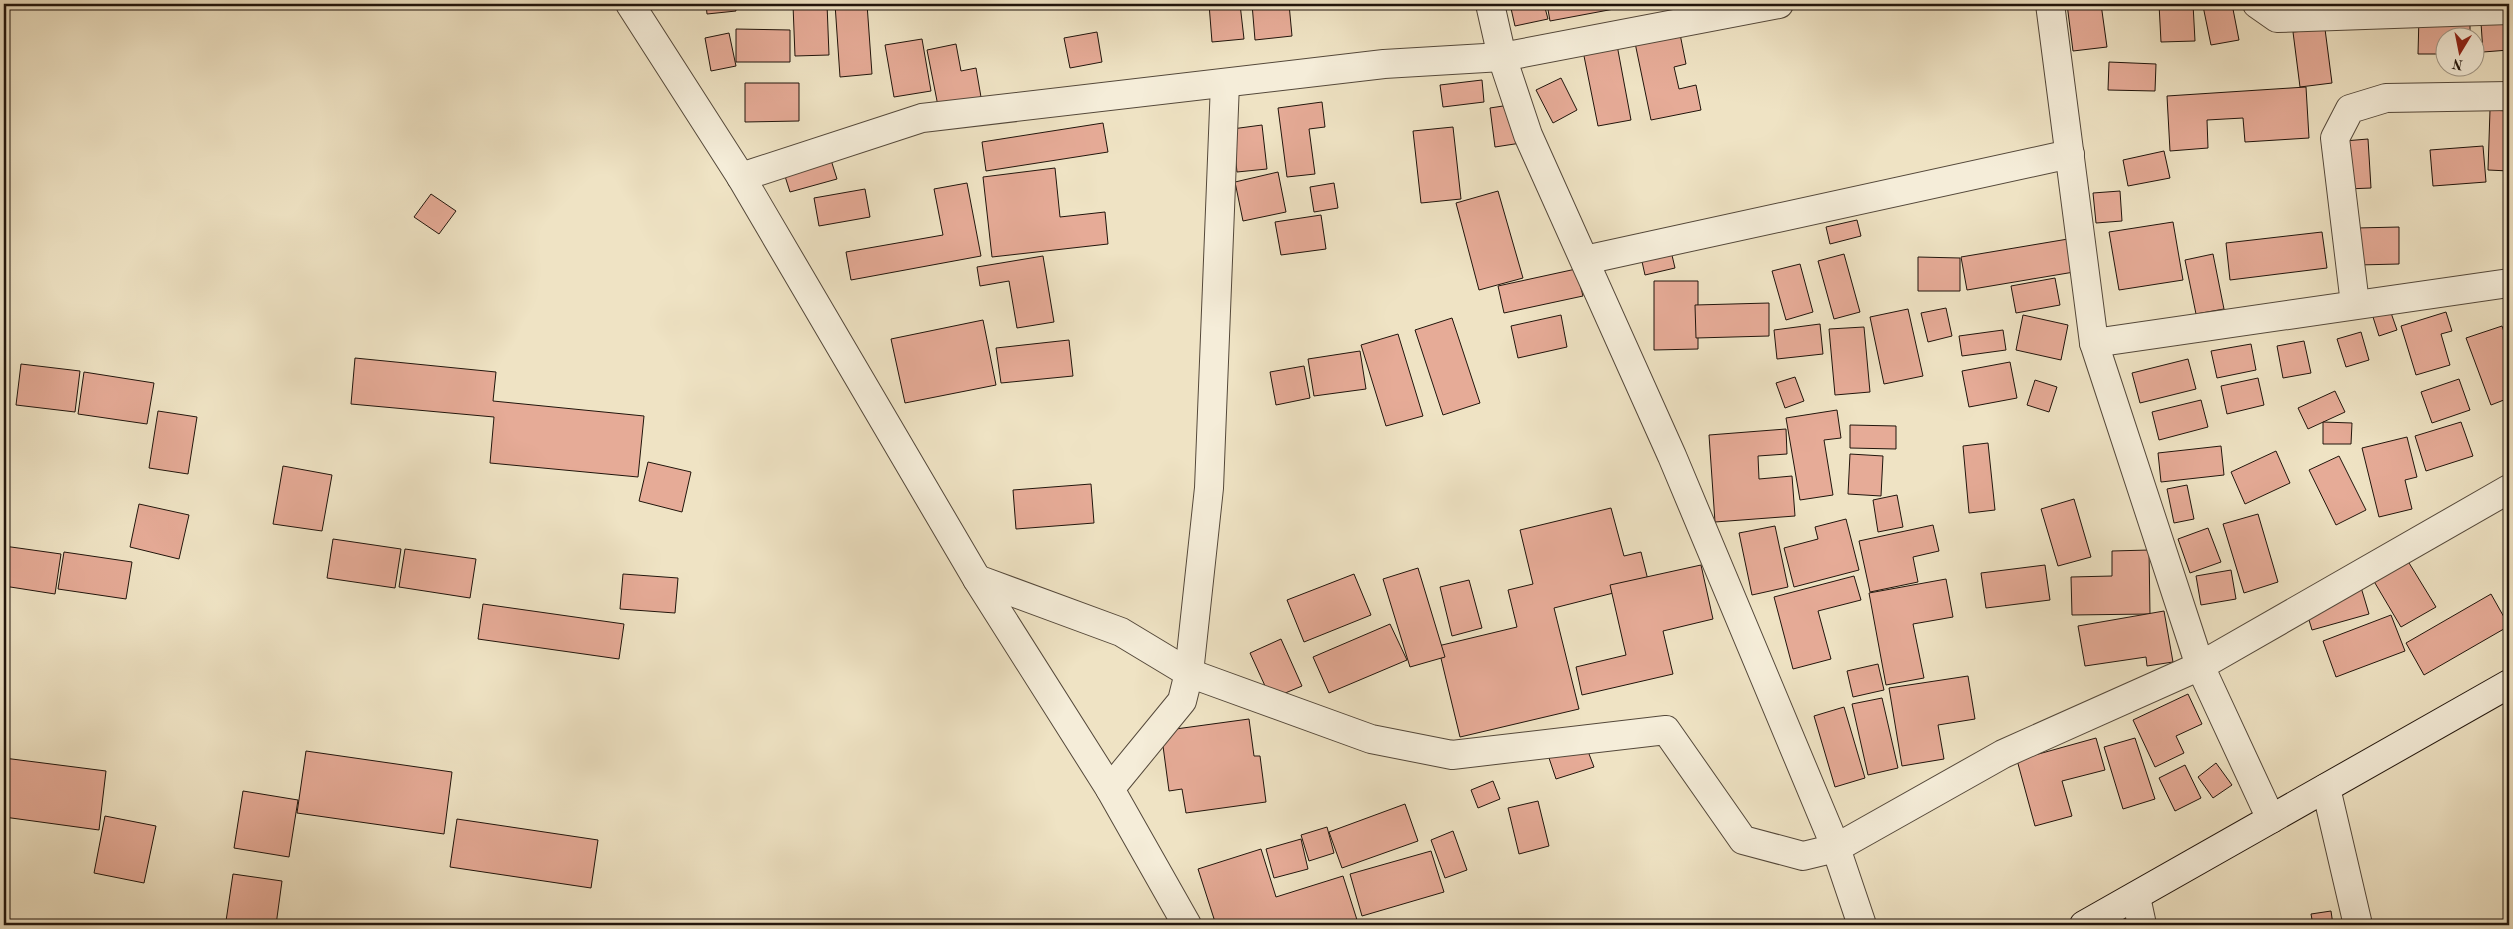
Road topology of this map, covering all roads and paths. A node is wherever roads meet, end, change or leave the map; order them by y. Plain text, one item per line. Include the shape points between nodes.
1 (630, 4) edge
2 (1490, 4) edge
3 (1779, 4) edge
4 (2050, 4) edge
5 (2257, 4) edge
6 (2509, 10) edge
7 (1502, 57) junction
8 (1225, 83) junction
9 (2509, 96) edge
10 (2070, 154) junction
11 (741, 177) junction
12 (1585, 260) junction
13 (2509, 283) edge
14 (2355, 304) junction
15 (2094, 343) junction
16 (2509, 489) edge
17 (977, 579) junction
18 (2200, 666) junction
19 (1189, 673) junction
20 (2509, 684) edge
21 (2326, 788) junction
22 (1110, 789) junction
23 (2271, 819) junction
24 (1836, 848) junction
25 (2136, 897) junction
26 (1187, 925) edge
27 (1862, 925) edge
28 (2084, 925) edge
29 (2142, 925) edge
30 (2358, 925) edge

1 - 11 street
2 - 7 street
3 - 7 street
4 - 10 street
5 - 6 street via 2277,18
7 - 8 street via 1384,64
7 - 12 street via 1528,135
8 - 11 street via 922,118
8 - 19 street via 1209,488
9 - 14 street via 2386,98 2350,109 2336,138
10 - 12 street
10 - 15 street
11 - 17 street
12 - 24 street via 1672,456
13 - 14 street
14 - 15 street
15 - 18 street
16 - 18 street
17 - 19 street via 1121,632
17 - 22 street
18 - 23 street
18 - 24 street via 2003,754
19 - 22 street via 1182,702
19 - 24 street via 1371,740 1452,755 1666,730 1743,840 1802,856
20 - 21 street
21 - 23 street
21 - 30 street
22 - 26 street
23 - 25 street
24 - 27 street
25 - 28 street
25 - 29 street

